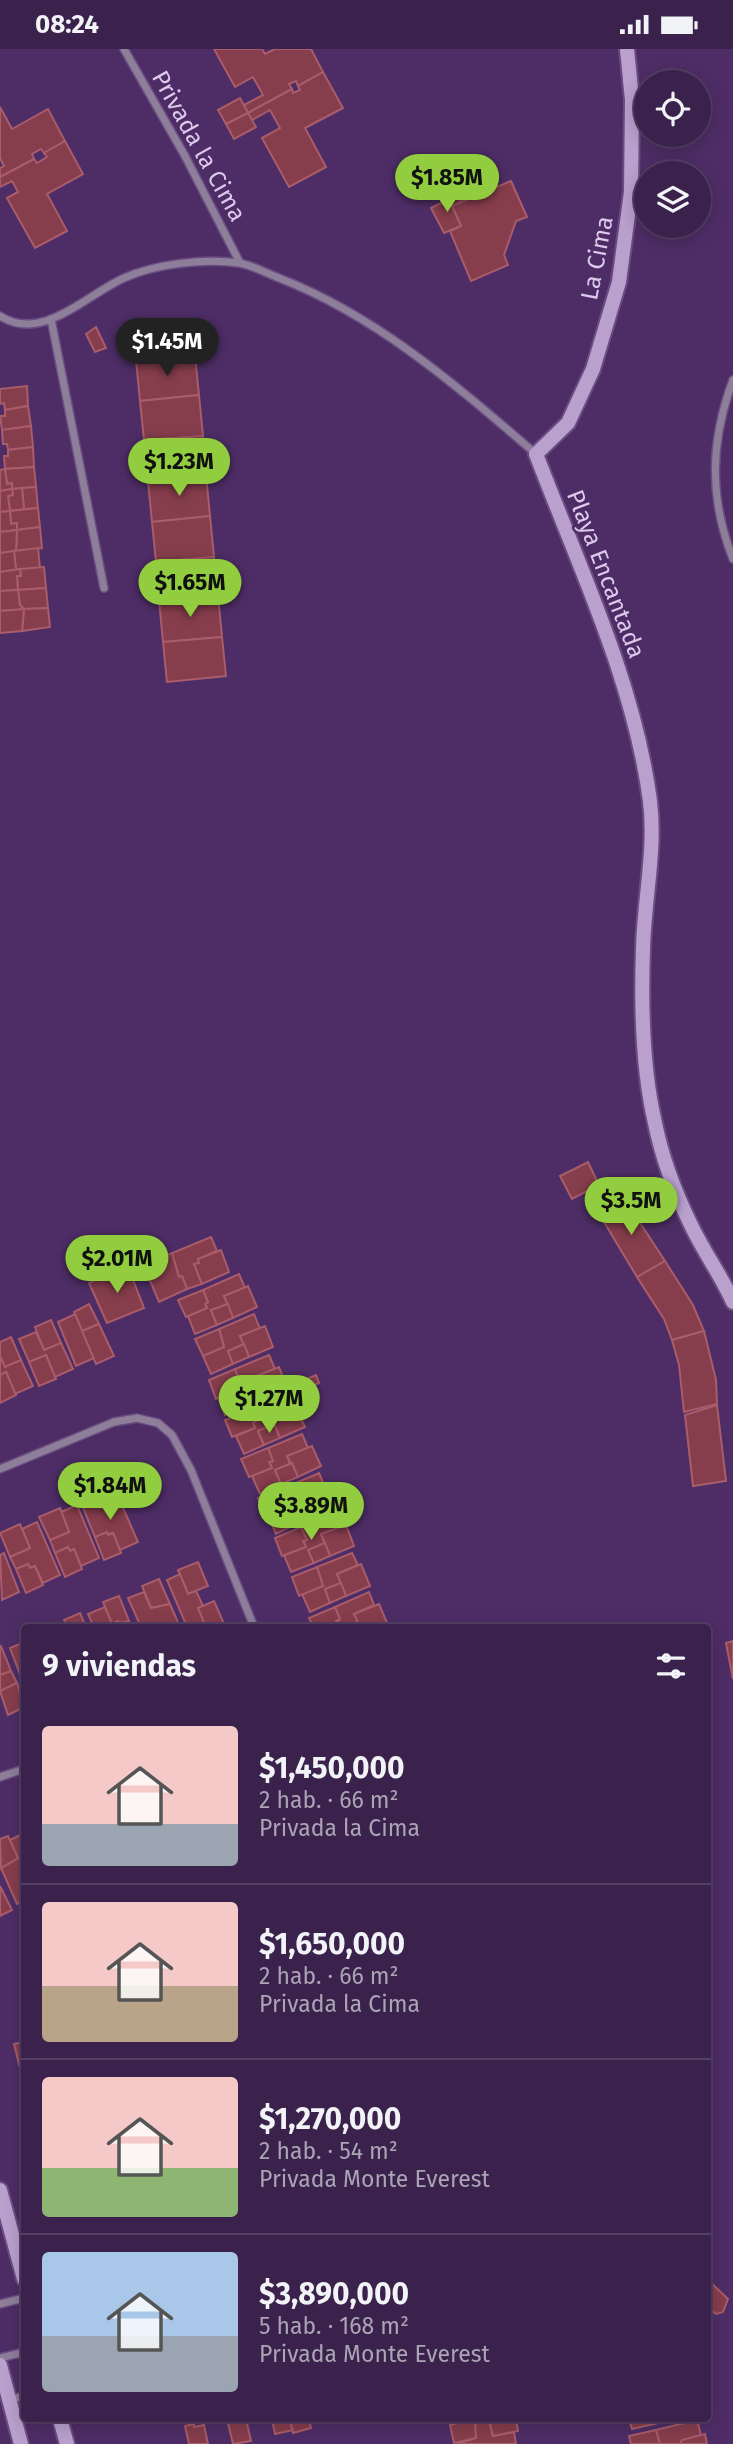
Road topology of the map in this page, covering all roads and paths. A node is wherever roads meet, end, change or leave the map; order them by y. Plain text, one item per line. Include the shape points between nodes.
1 (124, 49) edge
2 (627, 49) edge
3 (240, 263) junction
4 (0, 316) edge
5 (51, 319) junction
6 (733, 380) edge
7 (536, 454) junction
8 (733, 559) edge
9 (104, 588) dead end
10 (733, 1303) edge
11 (0, 1469) edge
12 (253, 1624) edge
13 (21, 1770) edge
14 (0, 1777) edge
15 (0, 2190) edge
16 (21, 2268) edge
17 (21, 2299) edge
18 (0, 2305) edge
19 (21, 2353) edge
20 (0, 2358) edge
21 (0, 2365) edge
22 (21, 2397) edge
23 (9, 2400) junction
24 (61, 2422) edge
25 (20, 2444) edge
26 (67, 2444) edge

1 - 3 street, Privada la Cima
2 - 7 street, La Cima via 632,100 631,192 619,282 593,369 568,423
3 - 5 street, Playa Encantada via 148,269
3 - 7 street, Playa Encantada via 312,291 396,341
4 - 5 street, Playa Encantada via 21,325
5 - 9 street
6 - 8 street via 720,415 713,459 714,493
7 - 10 street, Playa Encantada via 627,696 642,755 650,816 643,949 645,1050 654,1121 690,1224
11 - 12 street via 114,1422 137,1418 158,1423 173,1436 191,1470
13 - 14 street
15 - 16 street
17 - 18 street
19 - 20 street
21 - 23 street
22 - 23 street
23 - 25 street
24 - 26 street

